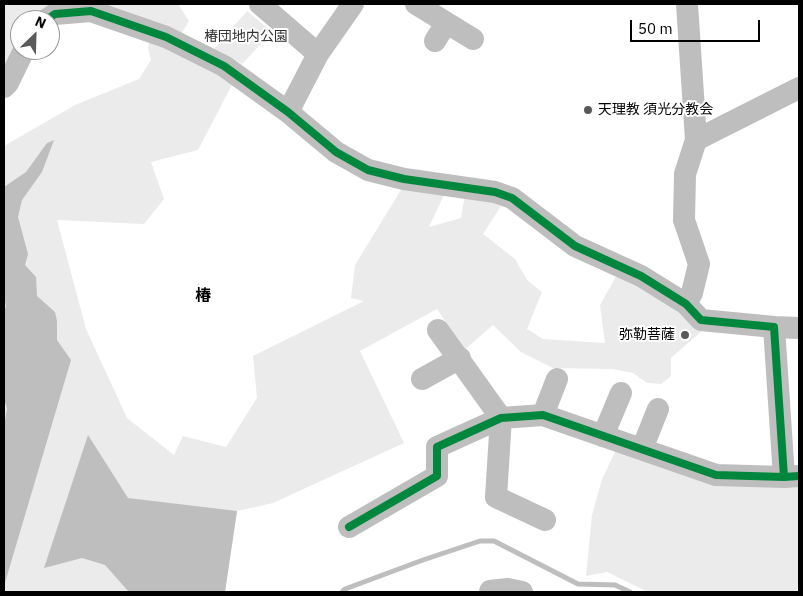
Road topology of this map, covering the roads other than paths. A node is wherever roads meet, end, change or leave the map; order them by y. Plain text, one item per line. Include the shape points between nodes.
1 (260, 4) edge
2 (353, 4) edge
3 (416, 4) edge
4 (687, 4) edge
5 (60, 14) edge
6 (473, 39) dead end
7 (318, 54) junction
8 (19, 60) edge
9 (4, 86) edge
10 (799, 88) edge
11 (288, 112) junction
12 (696, 140) junction
13 (686, 304) junction
14 (774, 327) junction
15 (799, 328) edge
16 (438, 330) dead end
17 (460, 358) junction
18 (422, 379) dead end
19 (557, 379) dead end
20 (621, 393) dead end
21 (658, 409) dead end
22 (543, 415) junction
23 (502, 418) junction
24 (604, 436) junction
25 (642, 450) junction
26 (792, 477) edge
27 (545, 520) dead end
28 (349, 527) dead end
29 (490, 591) dead end
30 (522, 592) edge

1 - 7 street
2 - 7 street
3 - 6 street via 440,32
4 - 12 street
5 - 11 street via 91,11 166,37 224,66
7 - 11 street
8 - 9 street
10 - 12 street
11 - 13 street via 336,152 368,170 404,179 495,192 512,198 575,246 641,276
12 - 13 street via 685,174 684,220 698,264 692,293
13 - 14 street via 701,320
14 - 15 street
14 - 26 street
16 - 17 street
17 - 18 street
17 - 23 street
19 - 22 street
20 - 24 street
21 - 25 street
22 - 23 street
22 - 24 street
23 - 27 street via 496,497
23 - 28 street via 437,447 437,476
24 - 25 street
25 - 26 street via 716,475
29 - 30 street via 508,589

